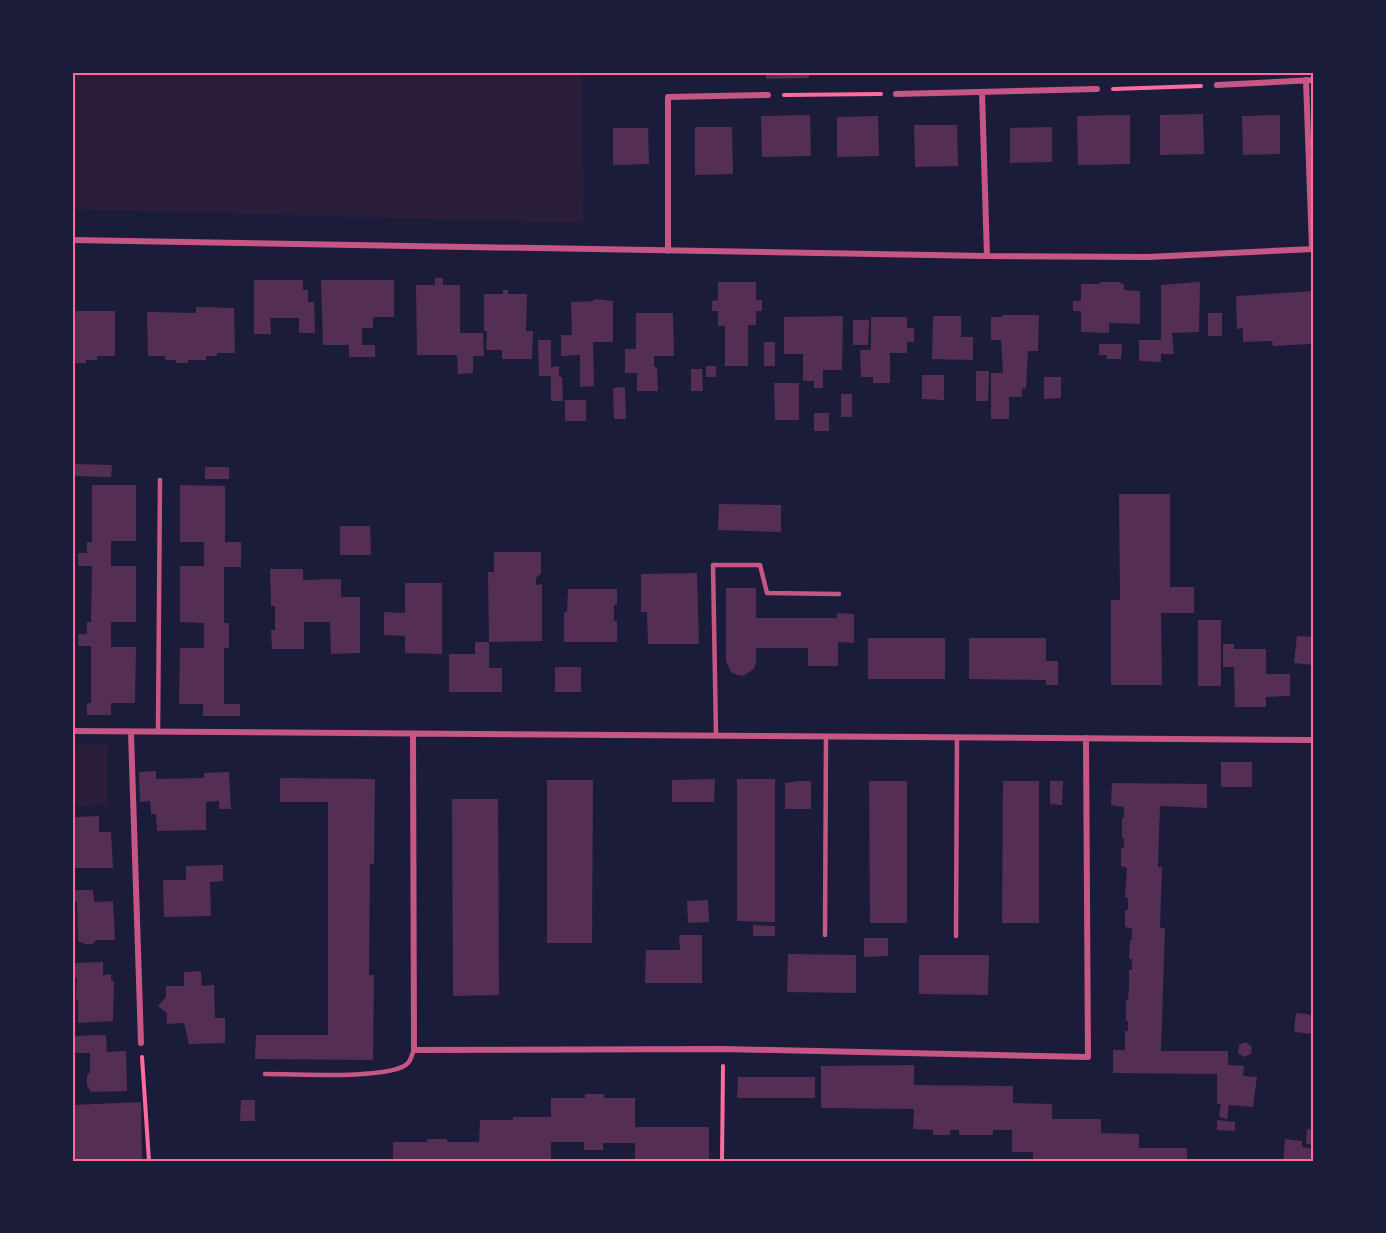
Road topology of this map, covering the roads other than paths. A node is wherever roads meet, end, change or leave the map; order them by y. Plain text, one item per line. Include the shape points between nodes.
1 (1306, 80) junction
2 (1314, 80) edge
3 (1217, 85) road end
4 (1097, 89) road end
5 (982, 93) junction
6 (896, 94) road end
7 (768, 95) road end
8 (72, 240) edge
9 (1313, 249) edge
10 (668, 251) junction
11 (987, 256) junction
12 (160, 480) dead end
13 (839, 594) dead end
14 (72, 731) edge
15 (158, 731) junction
16 (130, 733) junction
17 (412, 734) junction
18 (716, 735) junction
19 (826, 736) junction
20 (957, 737) junction
21 (1086, 738) junction
22 (1314, 741) edge
23 (825, 935) dead end
24 (956, 936) dead end
25 (141, 1043) road end
26 (414, 1050) junction
27 (265, 1074) dead end

1 - 2 street
1 - 3 street
1 - 9 street
4 - 5 street
5 - 6 street
5 - 11 street
7 - 10 street via 668,97
8 - 10 street
9 - 11 street via 1148,257
10 - 11 street
12 - 15 lane
13 - 18 lane via 767,593 760,565 713,565
14 - 16 street
15 - 16 street
15 - 17 street
16 - 25 street
17 - 18 street
17 - 26 street
18 - 19 street
19 - 20 street
19 - 23 lane
20 - 21 street
20 - 24 lane
21 - 22 street
21 - 26 street via 1088,1057 723,1049
26 - 27 lane via 408,1063 394,1071

